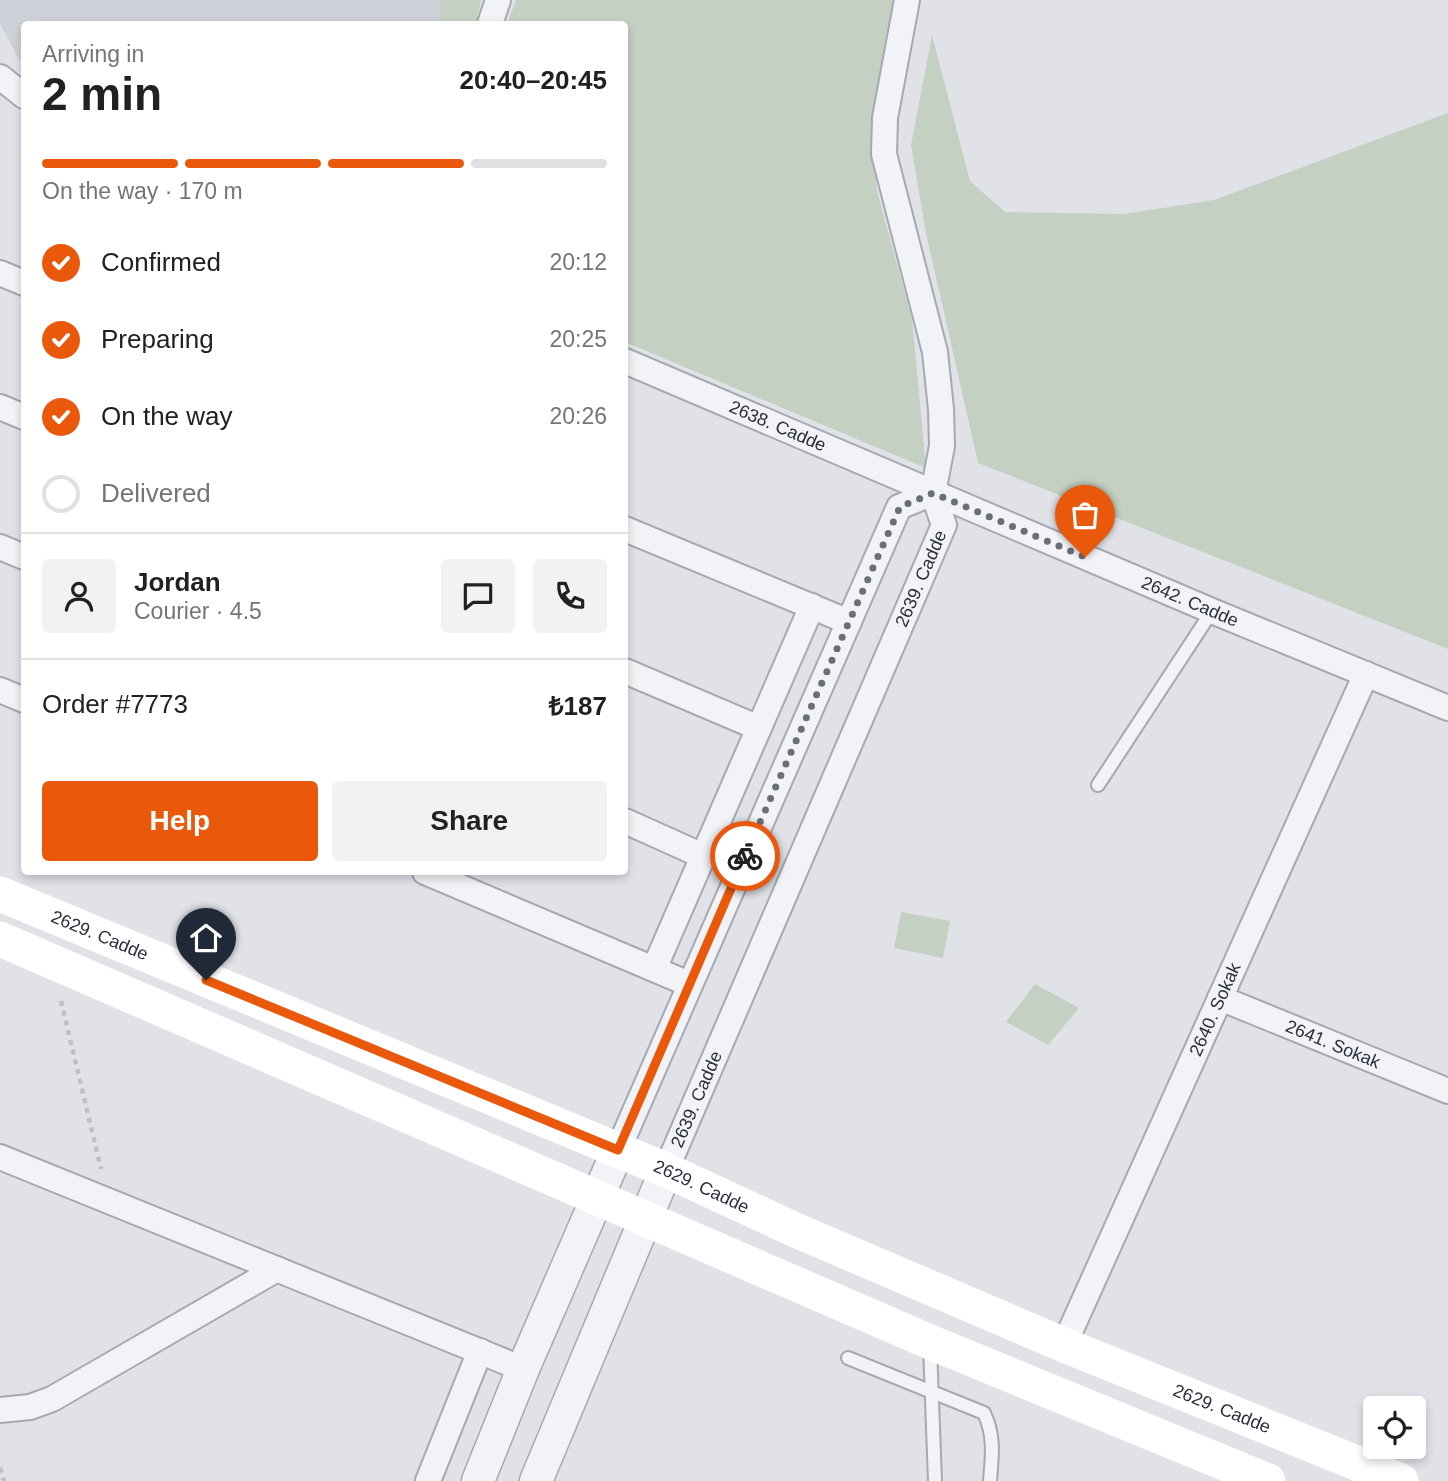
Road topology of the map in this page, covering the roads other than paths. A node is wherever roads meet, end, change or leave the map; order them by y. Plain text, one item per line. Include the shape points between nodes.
1 (498, 0) edge
2 (907, 0) edge
3 (492, 21) edge
4 (0, 77) edge
5 (21, 94) edge
6 (0, 273) edge
7 (21, 282) edge
8 (628, 362) edge
9 (0, 407) edge
10 (21, 416) edge
11 (933, 493) junction
12 (628, 530) edge
13 (0, 547) edge
14 (21, 556) edge
15 (812, 606) junction
16 (1212, 611) junction
17 (849, 622) junction
18 (628, 672) edge
19 (1366, 674) junction
20 (0, 690) edge
21 (21, 699) edge
22 (1448, 708) edge
23 (759, 728) junction
24 (1098, 785) dead end
25 (628, 822) edge
26 (703, 856) junction
27 (432, 875) edge
28 (0, 894) edge
29 (0, 939) edge
30 (654, 969) junction
31 (689, 984) junction
32 (1220, 998) junction
33 (1448, 1091) edge
34 (618, 1150) junction
35 (0, 1157) edge
36 (666, 1170) junction
37 (598, 1198) junction
38 (645, 1219) junction
39 (277, 1269) junction
40 (930, 1342) junction
41 (1064, 1345) junction
42 (480, 1351) junction
43 (848, 1358) dead end
44 (523, 1369) junction
45 (932, 1392) junction
46 (0, 1410) edge
47 (428, 1481) edge
48 (478, 1481) edge
49 (536, 1481) edge
50 (935, 1481) edge
51 (990, 1481) edge
52 (1268, 1481) edge
53 (1401, 1481) edge

1 - 3 street
2 - 11 street via 885,118 884,154 934,352 942,446
4 - 5 street
6 - 7 street
8 - 11 street, 2638. Cadde
9 - 10 street
11 - 16 street, 2642. Cadde
11 - 17 street via 900,507
11 - 36 street, 2639. Cadde via 944,525
12 - 15 street
13 - 14 street
15 - 17 street
15 - 23 street
16 - 19 street, 2642. Cadde
16 - 24 lane
17 - 31 street
18 - 23 street
19 - 22 street, 2642. Cadde
19 - 32 street, 2640. Sokak
20 - 21 street
23 - 26 street
25 - 26 street
26 - 30 street
27 - 30 street
28 - 34 main road, 2629. Cadde
29 - 37 main road
30 - 31 street
31 - 34 street
32 - 33 street, 2641. Sokak
32 - 41 street, 2640. Sokak
34 - 36 main road, 2629. Cadde
34 - 37 street
35 - 39 street
36 - 38 street, 2639. Cadde
36 - 41 main road, 2629. Cadde
37 - 38 main road
37 - 44 street
38 - 40 main road
38 - 49 street, 2639. Cadde
39 - 42 street
39 - 46 street via 52,1399
40 - 45 lane
40 - 52 main road
41 - 53 main road, 2629. Cadde
42 - 44 street
42 - 47 street
43 - 45 lane
44 - 48 street
45 - 50 lane
45 - 51 lane via 984,1413 994,1444

